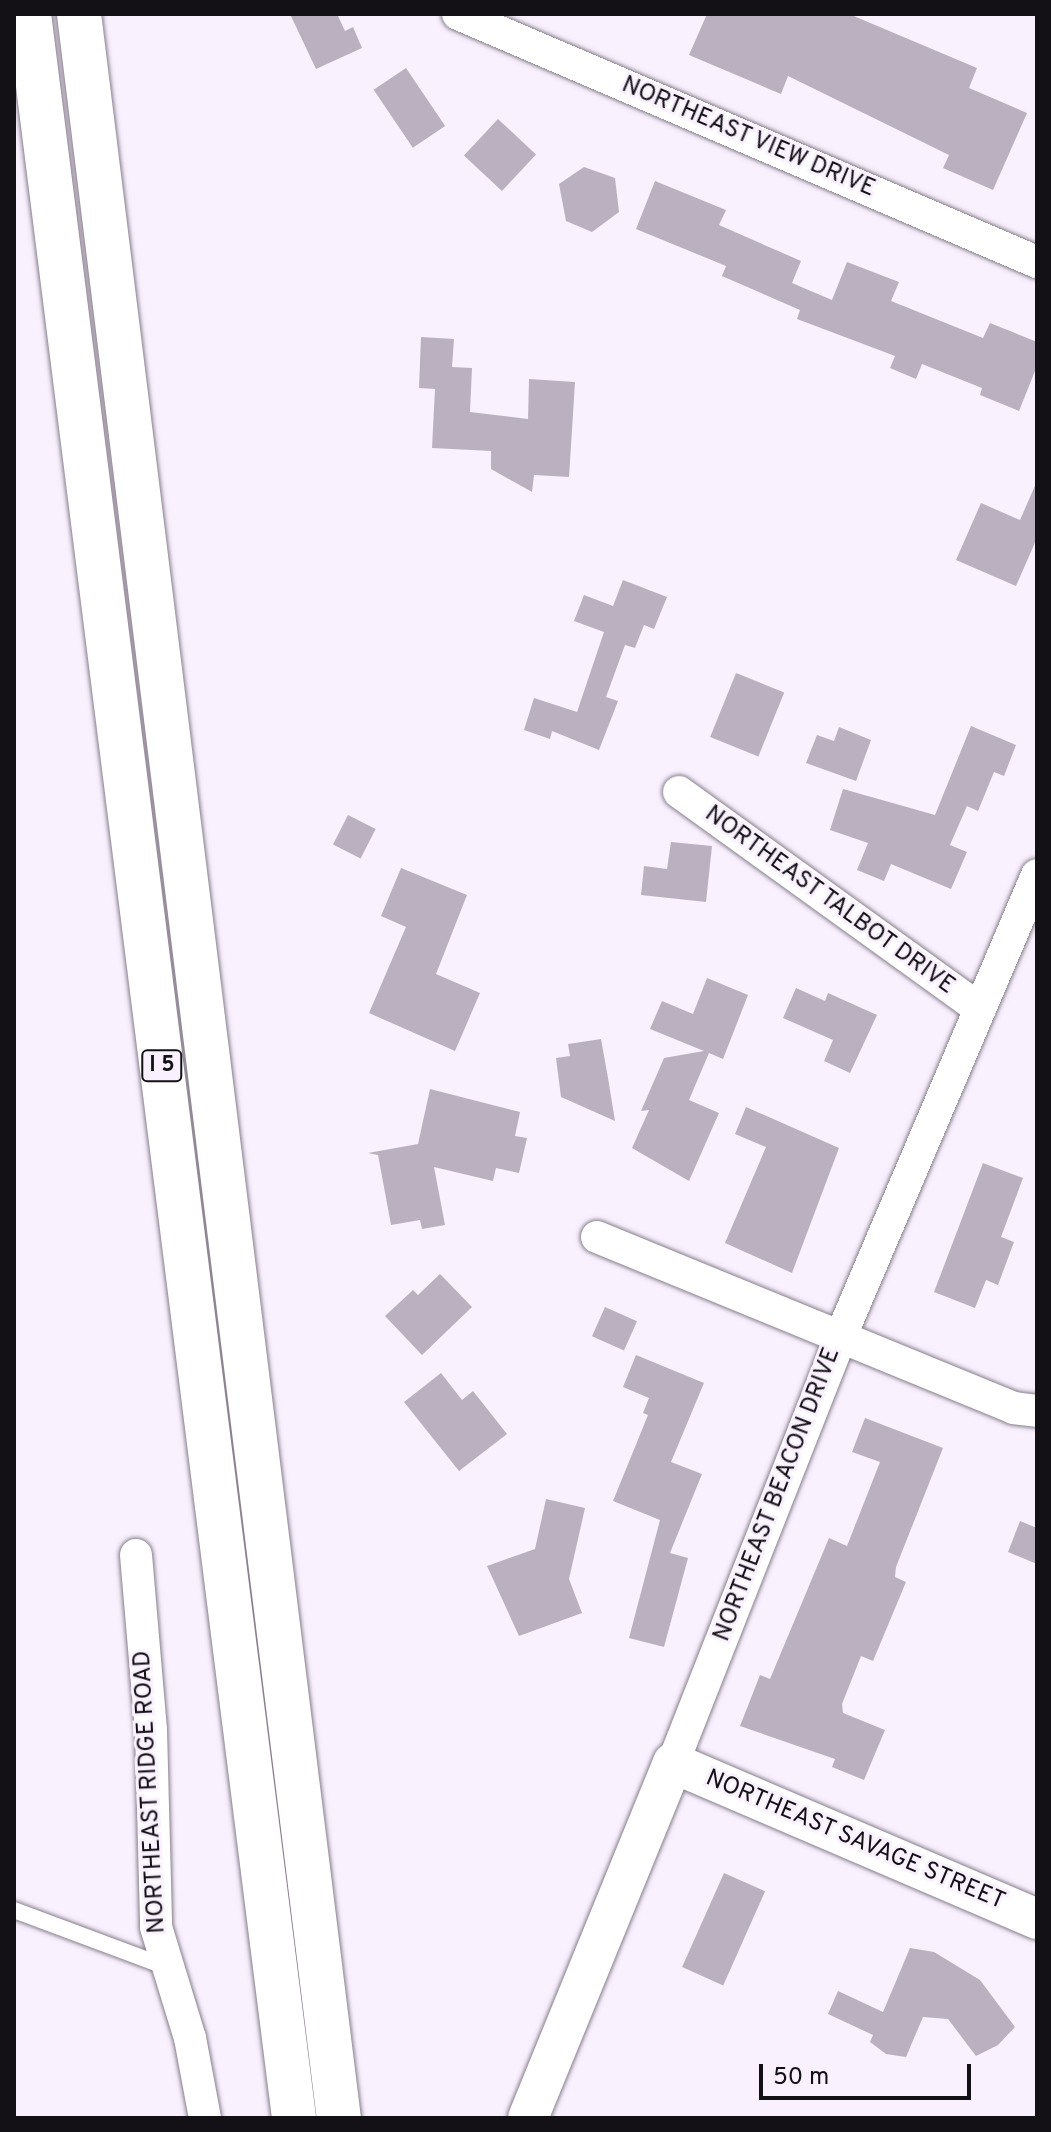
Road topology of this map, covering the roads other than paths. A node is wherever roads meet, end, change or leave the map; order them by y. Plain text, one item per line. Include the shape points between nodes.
1 (29, 14) edge
2 (79, 14) edge
3 (458, 14) edge
4 (1037, 262) edge
5 (679, 792) dead end
6 (1037, 875) edge
7 (980, 1009) junction
8 (597, 1237) dead end
9 (840, 1338) junction
10 (1037, 1411) edge
11 (136, 1555) dead end
12 (673, 1763) junction
13 (14, 1910) edge
14 (1037, 1919) edge
15 (164, 1966) junction
16 (205, 2118) edge
17 (294, 2118) edge
18 (339, 2118) edge
19 (528, 2118) edge

1 - 17 highway, I 5
2 - 18 highway, I 5
3 - 4 street, NORTHEAST VIEW DRIVE
5 - 7 street, NORTHEAST TALBOT DRIVE
6 - 7 street, NORTHEAST BEACON DRIVE
7 - 9 street, NORTHEAST BEACON DRIVE
8 - 9 street
9 - 10 street via 1013,1408
9 - 12 street, NORTHEAST BEACON DRIVE
11 - 15 street, NORTHEAST RIDGE ROAD via 151,1730 156,1927
12 - 14 street, NORTHEAST SAVAGE STREET
12 - 19 street, NORTHEAST BEACON DRIVE
13 - 15 lane
15 - 16 street, NORTHEAST RIDGE ROAD via 190,2038

